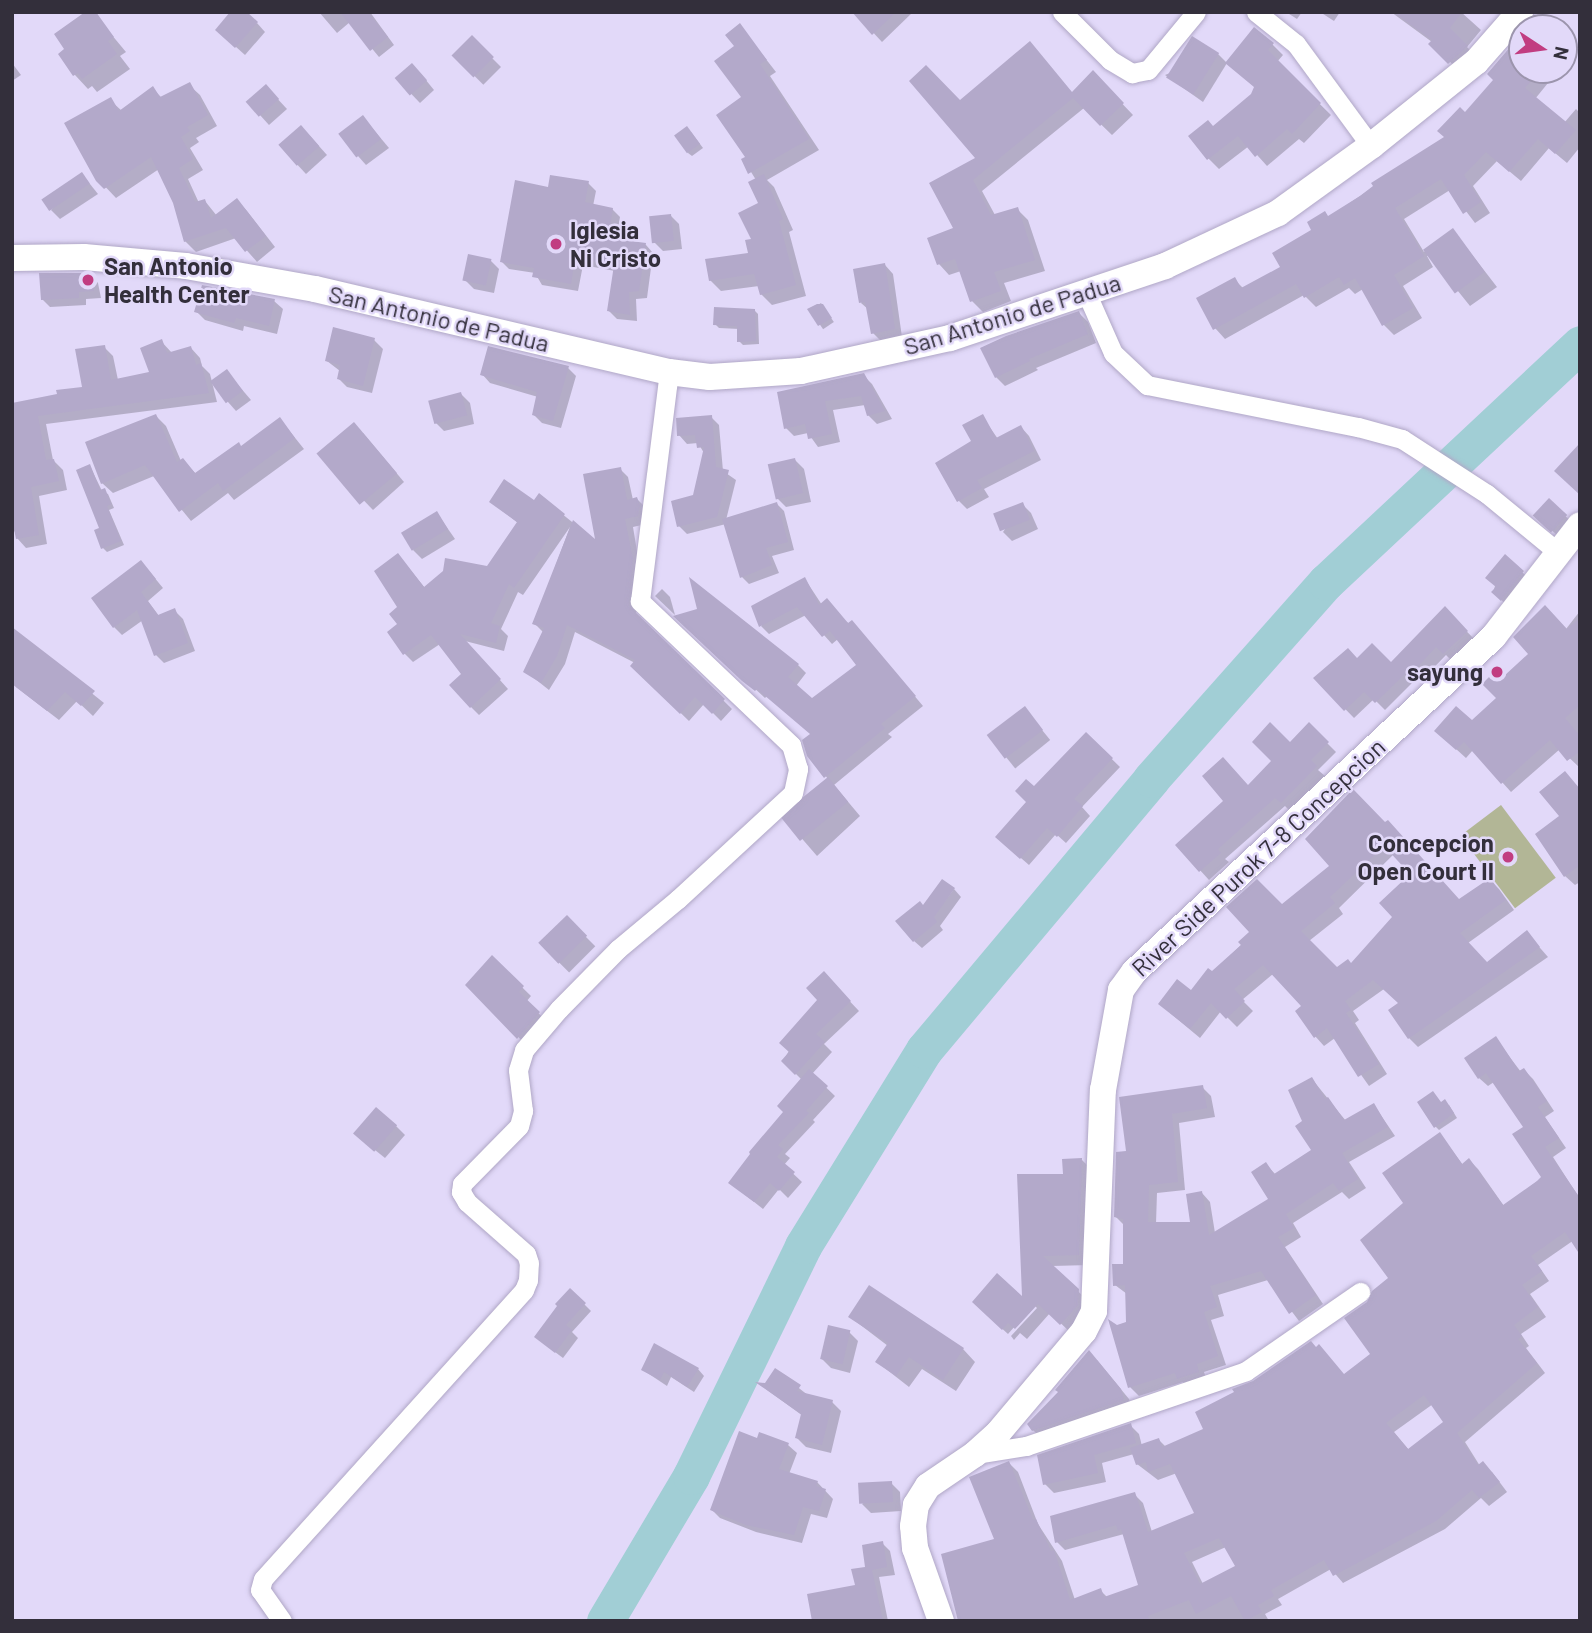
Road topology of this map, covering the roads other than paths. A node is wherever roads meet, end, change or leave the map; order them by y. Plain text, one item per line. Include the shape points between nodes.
1 (1062, 12) edge
2 (1196, 12) edge
3 (1256, 12) edge
4 (1520, 12) edge
5 (1371, 146) junction
6 (12, 258) edge
7 (1086, 292) junction
8 (669, 372) junction
9 (1580, 525) edge
10 (1560, 554) junction
11 (1360, 1292) dead end
12 (975, 1454) junction
13 (282, 1621) edge
14 (941, 1621) edge

1 - 2 street via 1110,60 1132,73 1148,70
3 - 5 street via 1296,44
4 - 5 street, San Antonio de Padua via 1476,62
5 - 7 street, San Antonio de Padua via 1278,213 1165,267
6 - 8 street, San Antonio de Padua via 84,257 186,266 315,289
7 - 8 street, San Antonio de Padua via 950,338 801,371 710,377
7 - 10 street via 1113,353 1147,385 1402,439 1488,494
8 - 13 street via 640,601 791,745 798,769 793,793 618,949 524,1050 518,1070 523,1111 520,1126 462,1184 461,1192 526,1254 524,1290 263,1579 260,1590
9 - 10 street, River Side Purok 7-8 Concepcion
10 - 12 street, River Side Purok 7-8 Concepcion via 1494,636 1134,972 1121,990 1103,1090 1094,1311 1084,1331
11 - 12 street via 1246,1371 1026,1446
12 - 14 street, River Side Purok 7-8 Concepcion via 928,1486 916,1505 915,1548

